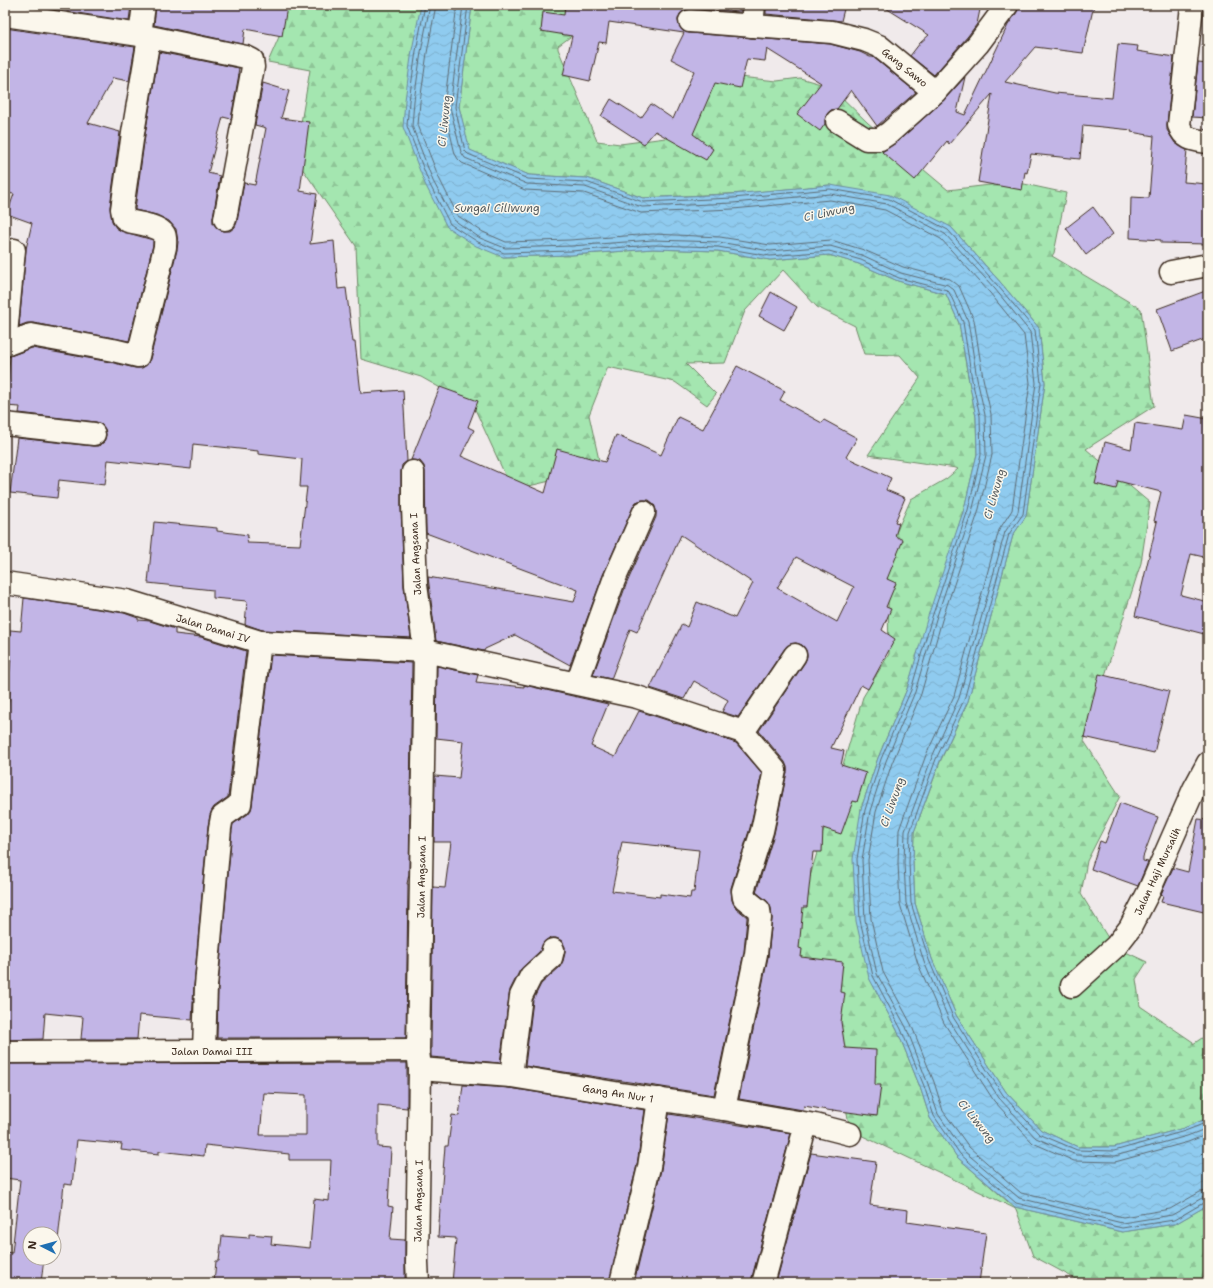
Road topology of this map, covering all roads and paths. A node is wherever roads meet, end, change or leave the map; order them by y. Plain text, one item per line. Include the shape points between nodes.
1 (144, 5) edge
2 (1007, 5) edge
3 (1192, 6) dead end
4 (5, 15) edge
5 (753, 16) edge
6 (690, 21) dead end
7 (145, 37) junction
8 (935, 92) junction
9 (837, 121) dead end
10 (1208, 142) edge
11 (225, 219) dead end
12 (14, 250) dead end
13 (1208, 265) edge
14 (1171, 272) dead end
15 (5, 345) edge
16 (5, 424) edge
17 (94, 434) dead end
18 (413, 472) dead end
19 (644, 512) dead end
20 (5, 583) edge
21 (260, 642) junction
22 (425, 651) junction
23 (795, 655) dead end
24 (577, 683) junction
25 (743, 732) junction
26 (1208, 762) edge
27 (1201, 789) edge
28 (553, 950) dead end
29 (1072, 986) dead end
30 (204, 1051) junction
31 (5, 1052) edge
32 (419, 1060) junction
33 (511, 1076) junction
34 (659, 1099) junction
35 (724, 1109) junction
36 (810, 1124) junction
37 (850, 1134) dead end
38 (764, 1280) dead end
39 (418, 1283) edge
40 (621, 1283) edge

1 - 7 street
2 - 8 street, Gang Sawo via 978,44
3 - 10 street via 1179,125 1186,137
4 - 7 street
5 - 6 street, Gang Sawo
5 - 8 street, Gang Sawo via 832,32 879,46
7 - 11 street via 246,57 254,63
7 - 15 street via 122,209 124,218 128,221 159,229 164,234 165,247 138,356 31,335
8 - 9 street via 880,139 866,139
12 - 15 street
13 - 14 street
16 - 17 street
18 - 22 street, Jalan Angsana I via 416,585
19 - 24 street via 614,580
20 - 21 street, Jalan Damai IV via 127,601
21 - 22 street, Jalan Damai IV
21 - 30 street via 240,804 222,817 220,828 206,986
22 - 24 street, Jalan Damai IV
22 - 32 street, Jalan Angsana I
23 - 25 street
24 - 25 street, Jalan Damai IV via 637,697
25 - 35 street via 775,770 762,831 743,892 744,898 759,910 760,918 756,954
26 - 27 street, Jalan Haji Mursalih
27 - 29 street, Jalan Haji Mursalih via 1130,928 1116,946
28 - 33 street via 551,958 531,976 521,996
30 - 31 street, Jalan Damai III
30 - 32 street, Jalan Damai III
32 - 33 street, Gang An Nur 1
32 - 39 street, Jalan Angsana I
33 - 34 street, Gang An Nur 1
34 - 35 street, Gang An Nur 1
34 - 40 street via 648,1167
35 - 36 street, Gang An Nur 1
36 - 37 street, Gang An Nur 1
36 - 38 street

